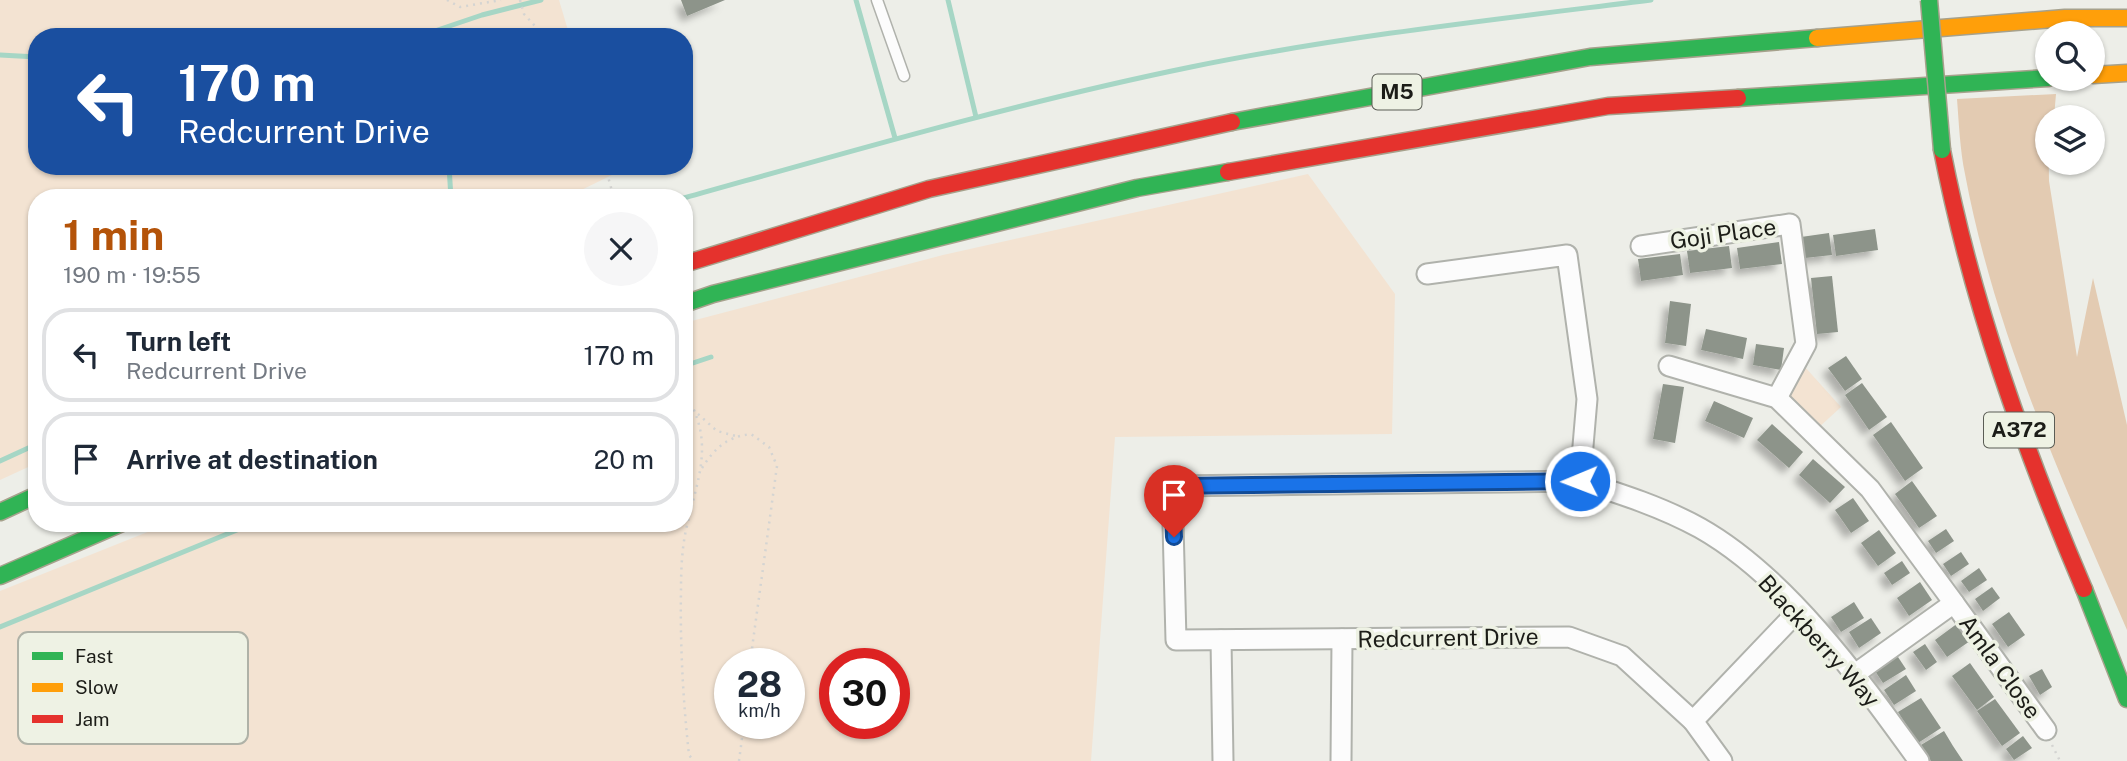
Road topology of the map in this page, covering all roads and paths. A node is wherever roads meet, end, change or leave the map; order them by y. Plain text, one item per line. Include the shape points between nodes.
1 (447, 0) edge
2 (501, 0) edge
3 (520, 0) edge
4 (877, 0) edge
5 (1929, 0) edge
6 (2127, 18) edge
7 (537, 28) edge
8 (2127, 73) edge
9 (2105, 74) edge
10 (904, 76) dead end
11 (2035, 79) edge
12 (1641, 246) dead end
13 (693, 261) edge
14 (1427, 274) dead end
15 (693, 301) edge
16 (1669, 366) dead end
17 (1777, 398) junction
18 (693, 405) edge
19 (698, 413) junction
20 (736, 436) junction
21 (702, 468) junction
22 (1580, 481) junction
23 (1172, 486) joint
24 (28, 499) edge
25 (693, 502) edge
26 (0, 512) edge
27 (101, 532) edge
28 (685, 532) edge
29 (0, 576) edge
30 (1954, 604) junction
31 (1798, 611) junction
32 (1342, 639) junction
33 (1221, 640) junction
34 (752, 648) edge
35 (1856, 674) junction
36 (2127, 699) edge
37 (1693, 721) junction
38 (2046, 730) dead end
39 (742, 739) edge
40 (694, 761) edge
41 (740, 761) edge
42 (1223, 761) edge
43 (1340, 761) edge
44 (1722, 761) edge
45 (1919, 761) edge

1 - 2 path via 460,7
3 - 7 path
4 - 10 lane
5 - 36 main road, A372, bridge via 1942,150 1957,233 1994,361 2031,463
6 - 13 main road, M5 via 2065,18 1590,57 1155,137 929,190
8 - 9 main road
11 - 15 main road, M5 via 1608,106 1137,188
12 - 17 street, Goji Place via 1790,224 1805,344
14 - 22 street via 1567,255 1587,399
16 - 17 street
17 - 30 street, Amla Close via 1870,489
18 - 19 path
19 - 20 path via 717,431
19 - 21 path
20 - 21 path via 714,448
20 - 34 path via 751,434 769,447 777,466
21 - 25 path
22 - 23 street, Blackberry Way
22 - 31 street, Blackberry Way via 1642,501 1701,529 1752,567
23 - 33 street, Redcurrent Drive via 1176,640
24 - 26 main road
27 - 29 main road
28 - 40 path via 682,680 689,755
30 - 35 street
30 - 38 street, Amla Close
31 - 35 street, Blackberry Way
31 - 37 street
32 - 33 street, Redcurrent Drive
32 - 37 street, Redcurrent Drive via 1569,636 1622,656
32 - 43 street
33 - 42 street
35 - 45 street, Blackberry Way
37 - 44 street, Redcurrent Drive
39 - 41 path

